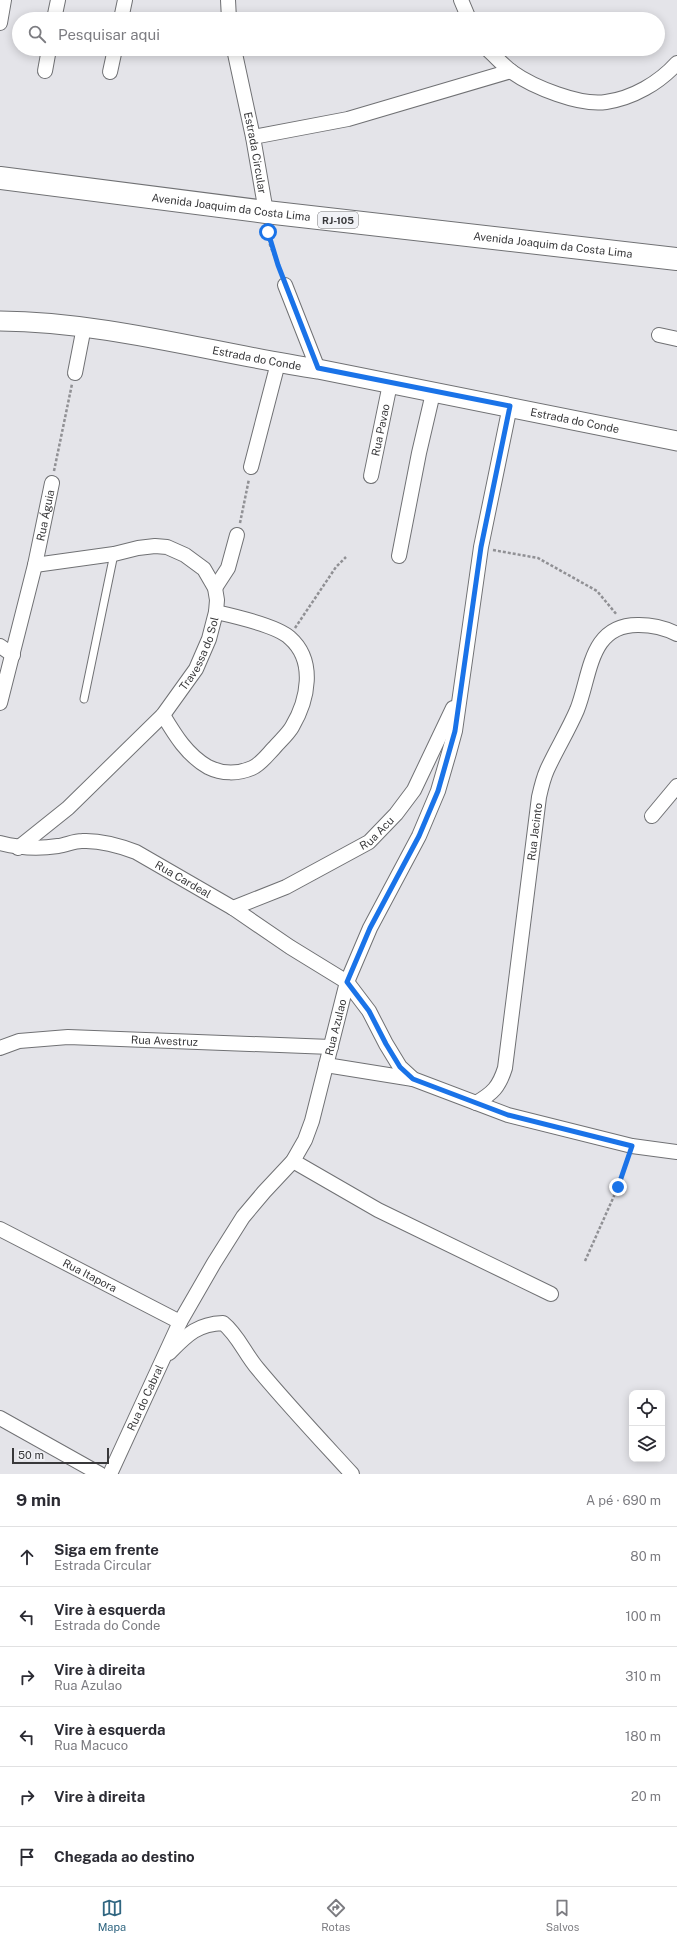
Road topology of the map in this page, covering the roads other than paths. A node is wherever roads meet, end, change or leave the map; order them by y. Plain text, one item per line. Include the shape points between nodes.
1 (4, 0) edge
2 (58, 0) edge
3 (125, 0) edge
4 (228, 0) edge
5 (461, 0) edge
6 (55, 12) edge
7 (122, 12) edge
8 (229, 12) edge
9 (466, 12) edge
10 (0, 23) edge
11 (48, 56) edge
12 (113, 56) edge
13 (236, 56) edge
14 (495, 56) edge
15 (677, 63) edge
16 (45, 71) dead end
17 (511, 71) junction
18 (110, 72) dead end
19 (253, 136) junction
20 (0, 178) edge
21 (266, 212) junction
22 (677, 259) edge
23 (285, 285) road end
24 (0, 321) edge
25 (84, 327) junction
26 (659, 335) dead end
27 (677, 339) edge
28 (278, 362) junction
29 (318, 368) junction
30 (75, 373) road end
31 (390, 384) junction
32 (433, 393) junction
33 (510, 406) junction
34 (677, 441) edge
35 (251, 467) road end
36 (371, 476) dead end
37 (52, 483) road end
38 (237, 535) road end
39 (114, 554) junction
40 (399, 556) dead end
41 (35, 565) junction
42 (215, 588) junction
43 (216, 612) junction
44 (677, 634) edge
45 (0, 646) edge
46 (13, 655) junction
47 (459, 695) junction
48 (84, 698) dead end
49 (0, 703) edge
50 (163, 715) junction
51 (677, 786) edge
52 (652, 816) dead end
53 (0, 843) edge
54 (18, 848) junction
55 (233, 908) junction
56 (347, 982) junction
57 (331, 1047) junction
58 (0, 1048) edge
59 (326, 1065) junction
60 (413, 1079) junction
61 (476, 1103) junction
62 (677, 1152) edge
63 (293, 1161) junction
64 (0, 1229) edge
65 (551, 1294) dead end
66 (180, 1322) junction
67 (161, 1361) junction
68 (0, 1418) edge
69 (100, 1474) edge
70 (110, 1474) edge
71 (352, 1474) edge

1 - 10 street
2 - 6 street
3 - 7 street
4 - 8 street
5 - 9 street
11 - 16 street
12 - 18 street
13 - 19 street, Estrada Circular
14 - 17 street
15 - 17 street via 654,84 630,96 605,102 578,100 543,89
17 - 19 street via 348,119
19 - 21 street, Estrada Circular
20 - 21 main road, Avenida Joaquim da Costa Lima / RJ-105
21 - 22 main road, Avenida Joaquim da Costa Lima / RJ-105
23 - 29 street
24 - 25 street, Estrada do Conde
25 - 28 street, Estrada do Conde
25 - 30 street
26 - 27 street
28 - 29 street, Estrada do Conde
28 - 35 street
29 - 31 street, Estrada do Conde
31 - 32 street, Estrada do Conde
31 - 36 street, Rua Pavao
32 - 33 street, Estrada do Conde
32 - 40 street
33 - 34 street, Estrada do Conde
33 - 47 street, Rua Azulao via 481,547
37 - 41 street, Rua Águia
38 - 42 street via 228,568
39 - 41 street, Travessa do Sol
39 - 42 street, Travessa do Sol via 149,547 167,547 185,555 204,569
39 - 48 lane
41 - 46 street, Rua Águia
42 - 43 street, Travessa do Sol
43 - 50 street, Travessa do Sol via 209,639 196,669
43 - 50 street via 240,617 290,637 306,664 307,686 302,709 292,728 267,756 254,768 240,772 224,772 196,759 180,742
44 - 61 street, Rua Jacinto via 649,625 625,625 606,635 594,654 577,710 545,778 539,797 505,1068 501,1081 492,1094
45 - 46 street
46 - 49 street, Rua Águia
47 - 55 street, Rua Acu via 414,790 396,814 369,842 286,887
47 - 56 street, Rua Azulao via 455,731 438,791 419,836 370,928
50 - 54 street, Travessa do Sol via 68,808
51 - 52 street
53 - 54 street, Rua Cardeal
54 - 55 street, Rua Cardeal via 58,846 80,841 118,845 136,852
55 - 56 street, Rua Cardeal
56 - 57 street, Rua Azulao
56 - 60 street via 369,1011 400,1067
57 - 58 street, Rua Avestruz via 68,1037 19,1041
57 - 59 street, Rua Azulao
59 - 60 street
59 - 63 street, Rua Azulao via 312,1121
60 - 61 street
61 - 62 street via 508,1115 632,1146
63 - 65 street via 378,1210
63 - 66 street, Rua Azulao via 243,1217
64 - 66 street, Rua Itapora
66 - 67 street, Rua do Cabral
67 - 70 street, Rua do Cabral
67 - 71 street via 188,1334 204,1325 223,1323 231,1329 250,1360 272,1386
68 - 69 street

